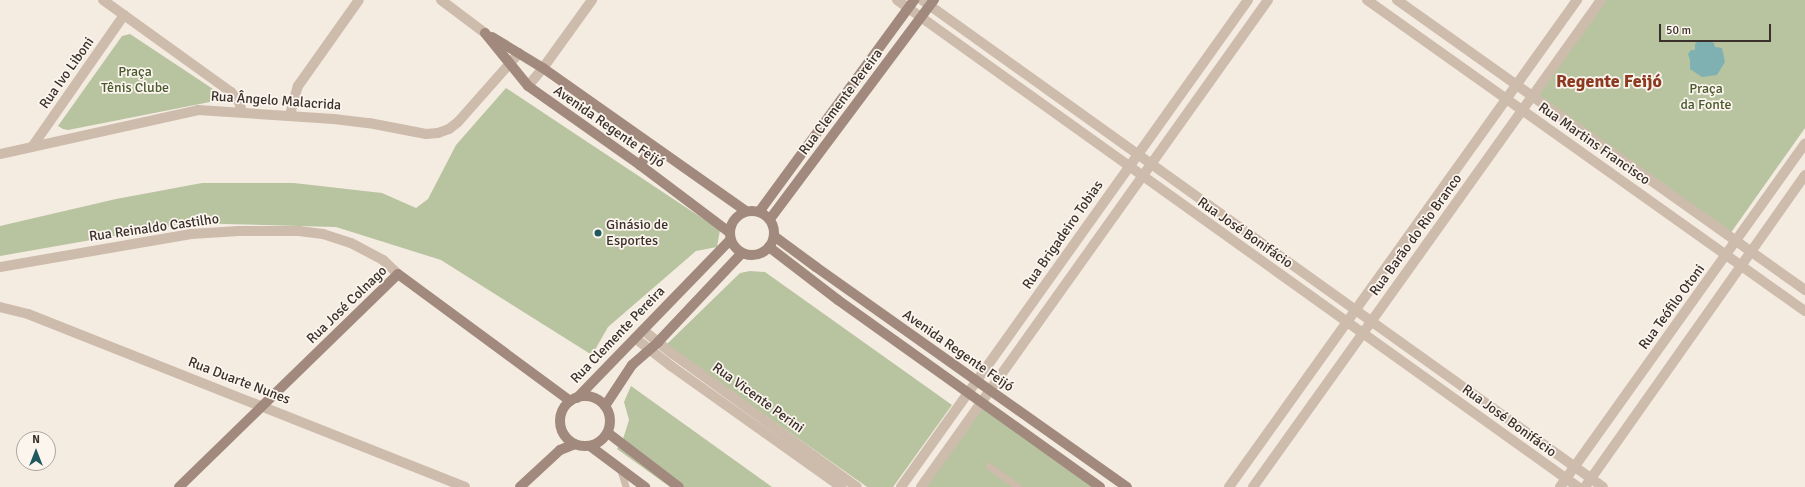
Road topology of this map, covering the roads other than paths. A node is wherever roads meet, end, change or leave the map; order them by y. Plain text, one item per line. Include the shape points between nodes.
1 (103, 0) edge
2 (359, 0) edge
3 (441, 0) edge
4 (592, 0) edge
5 (897, 0) edge
6 (1248, 0) edge
7 (1268, 0) edge
8 (1367, 0) edge
9 (1396, 0) edge
10 (1577, 0) edge
11 (1601, 0) edge
12 (928, 2) edge
13 (911, 4) edge
14 (124, 15) junction
15 (920, 18) junction
16 (485, 33) junction
17 (519, 53) junction
18 (510, 63) junction
19 (543, 68) junction
20 (1516, 85) junction
21 (528, 86) junction
22 (1532, 96) junction
23 (1507, 99) junction
24 (1522, 110) junction
25 (242, 112) junction
26 (290, 115) junction
27 (1805, 144) edge
28 (653, 146) junction
29 (32, 147) junction
30 (0, 154) edge
31 (1137, 155) junction
32 (1151, 164) junction
33 (640, 165) junction
34 (1128, 166) junction
35 (1805, 175) edge
36 (1142, 176) junction
37 (746, 212) junction
38 (759, 212) junction
39 (770, 219) junction
40 (730, 236) junction
41 (774, 236) junction
42 (1736, 241) junction
43 (769, 248) junction
44 (1751, 251) junction
45 (742, 253) junction
46 (1726, 255) junction
47 (1059, 264) junction
48 (0, 266) edge
49 (1742, 266) junction
50 (1073, 273) junction
51 (398, 274) junction
52 (847, 289) junction
53 (1805, 290) edge
54 (838, 300) junction
55 (0, 307) edge
56 (1356, 310) junction
57 (1805, 311) edge
58 (1346, 322) junction
59 (1371, 322) junction
60 (643, 330) junction
61 (907, 332) junction
62 (1362, 333) junction
63 (635, 338) junction
64 (658, 342) junction
65 (899, 343) junction
66 (649, 349) junction
67 (976, 381) junction
68 (990, 390) junction
69 (968, 393) junction
70 (574, 400) junction
71 (981, 402) junction
72 (261, 405) junction
73 (605, 406) junction
74 (608, 433) junction
75 (575, 444) junction
76 (590, 446) junction
77 (989, 466) dead end
78 (1575, 467) junction
79 (620, 468) junction
80 (1563, 483) edge
81 (1588, 483) edge
82 (179, 487) edge
83 (465, 487) edge
84 (520, 487) edge
85 (626, 487) edge
86 (645, 487) edge
87 (679, 487) edge
88 (841, 487) edge
89 (857, 487) edge
90 (901, 487) edge
91 (921, 487) edge
92 (1018, 487) edge
93 (1100, 487) edge
94 (1127, 487) edge
95 (1229, 487) edge
96 (1253, 487) edge
97 (1578, 487) edge
98 (1603, 487) edge

1 - 14 street
2 - 26 street via 298,86
3 - 16 street, Avenida Regente Feijó
4 - 19 street
5 - 13 street, Rua José Bonifácio
6 - 31 street, Rua Brigadeiro Tobias
7 - 32 street
8 - 23 street, Rua Martins Francisco
9 - 20 street, Rua Martins Francisco
10 - 20 street, Rua Barão do Rio Branco
11 - 22 street, Rua Barão do Rio Branco
12 - 15 main road, Rua Clemente Pereira
12 - 31 street, Rua José Bonifácio
13 - 15 street, Rua José Bonifácio
13 - 38 main road, Rua Clemente Pereira
14 - 25 street via 231,92 239,102
14 - 29 street, Rua Ivo Liboni
15 - 34 street, Rua José Bonifácio
15 - 39 main road, Rua Clemente Pereira
16 - 17 main road, Avenida Regente Feijó
16 - 18 main road, Avenida Regente Feijó
17 - 18 street, Rua Ângelo Malacrida
17 - 19 main road, Avenida Regente Feijó
18 - 21 main road, Avenida Regente Feijó
18 - 26 street, Rua Ângelo Malacrida via 458,122 438,133 426,134 369,123
19 - 21 street
19 - 28 main road, Avenida Regente Feijó
20 - 22 street, Rua Martins Francisco
20 - 23 street, Rua Barão do Rio Branco
21 - 33 main road, Avenida Regente Feijó
22 - 24 street, Rua Barão do Rio Branco
22 - 42 street, Rua Martins Francisco
23 - 24 street, Rua Martins Francisco
23 - 56 street, Rua Barão do Rio Branco
24 - 46 street, Rua Martins Francisco
24 - 59 street, Rua Barão do Rio Branco
25 - 26 street, Rua Ângelo Malacrida
25 - 29 street, Rua Ângelo Malacrida via 191,111
27 - 42 street, Rua Teófilo Otoni
28 - 33 main road
28 - 37 main road, Avenida Regente Feijó
29 - 30 street, Rua Ângelo Malacrida
31 - 32 street, Rua José Bonifácio
31 - 34 street, Rua Brigadeiro Tobias
32 - 36 street
32 - 56 street, Rua José Bonifácio
33 - 40 main road, Avenida Regente Feijó
34 - 36 street, Rua José Bonifácio
34 - 47 street, Rua Brigadeiro Tobias
35 - 44 street
36 - 50 street
36 - 58 street, Rua José Bonifácio
37 - 38 main road
37 - 40 main road via 732,221
38 - 39 main road
39 - 41 main road via 774,227
40 - 45 main road via 736,250
40 - 60 main road, Rua Clemente Pereira
41 - 43 main road
41 - 52 main road, Avenida Regente Feijó
42 - 44 street, Rua Martins Francisco
42 - 46 street, Rua Teófilo Otoni
43 - 45 main road via 756,255
43 - 54 main road, Avenida Regente Feijó
44 - 49 street
44 - 53 street, Rua Martins Francisco
45 - 64 main road
46 - 49 street, Rua Martins Francisco
46 - 78 street, Rua Teófilo Otoni
47 - 50 street
47 - 67 street, Rua Brigadeiro Tobias
48 - 51 street, Rua Reinaldo Castilho via 191,234 299,231 323,234 351,243 383,260
49 - 57 street, Rua Martins Francisco
49 - 81 street
50 - 68 street
51 - 70 main road, Rua José Colnago
51 - 72 main road, Rua José Colnago
52 - 54 main road
52 - 61 main road, Avenida Regente Feijó
54 - 65 main road, Avenida Regente Feijó
55 - 72 street, Rua Duarte Nunes via 28,314
56 - 58 street, Rua Barão do Rio Branco
56 - 59 street, Rua José Bonifácio
58 - 62 street, Rua José Bonifácio
58 - 95 street, Rua Barão do Rio Branco
59 - 62 street, Rua Barão do Rio Branco
59 - 78 street, Rua José Bonifácio
60 - 63 main road, Rua Clemente Pereira
60 - 64 street, Rua Vicente Perini
61 - 65 main road
61 - 67 main road, Avenida Regente Feijó
62 - 80 street, Rua José Bonifácio
62 - 96 street, Rua Barão do Rio Branco
63 - 66 street, Rua Vicente Perini
63 - 70 main road, Rua Clemente Pereira
64 - 66 main road
64 - 89 street, Rua Vicente Perini
65 - 69 main road, Avenida Regente Feijó
66 - 73 main road via 632,365
66 - 88 street, Rua Vicente Perini
67 - 68 main road, Avenida Regente Feijó
67 - 69 street, Rua Brigadeiro Tobias
68 - 71 street
68 - 94 main road, Avenida Regente Feijó
69 - 71 main road, Avenida Regente Feijó
69 - 90 street, Rua Brigadeiro Tobias
70 - 73 main road via 593,398
70 - 75 main road via 564,408 560,423 565,437
71 - 91 street
71 - 93 main road, Avenida Regente Feijó
72 - 82 main road, Rua José Colnago
72 - 83 street, Rua Duarte Nunes
73 - 74 main road via 610,419
74 - 76 main road via 597,444
74 - 87 main road
75 - 76 main road
75 - 84 main road via 560,450
76 - 79 main road
77 - 92 lane
78 - 80 street, Rua Teófilo Otoni
78 - 81 street, Rua José Bonifácio
79 - 85 lane
79 - 86 main road
80 - 97 street, Rua José Bonifácio
81 - 98 street, Rua José Bonifácio

